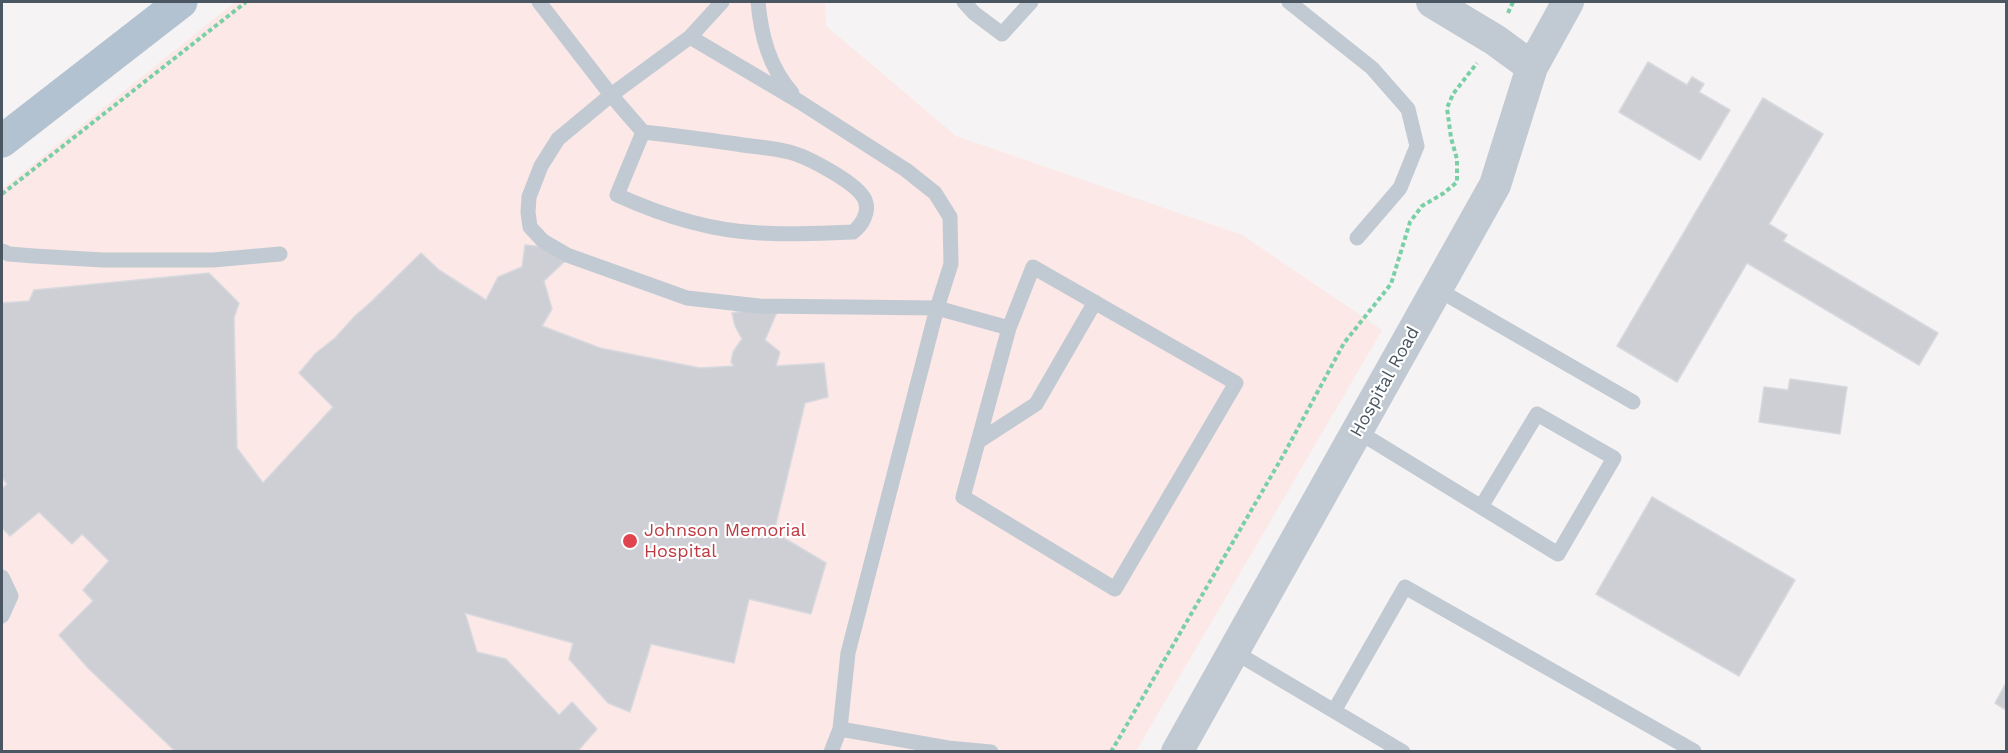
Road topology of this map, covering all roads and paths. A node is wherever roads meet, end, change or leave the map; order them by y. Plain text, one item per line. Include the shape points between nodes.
1 (181, 2) edge
2 (246, 2) edge
3 (539, 2) edge
4 (722, 2) edge
5 (758, 2) edge
6 (964, 2) edge
7 (1031, 2) edge
8 (1289, 2) edge
9 (1432, 2) edge
10 (1513, 2) edge
11 (1568, 2) edge
12 (690, 37) junction
13 (1495, 40) junction
14 (1532, 67) junction
15 (611, 95) junction
16 (800, 102) junction
17 (643, 132) junction
18 (2, 141) edge
19 (2, 194) edge
20 (1357, 238) dead end
21 (2, 251) edge
22 (280, 254) dead end
23 (1437, 289) junction
24 (1095, 302) junction
25 (938, 308) junction
26 (1009, 328) junction
27 (1633, 402) dead end
28 (1357, 431) junction
29 (979, 441) junction
30 (1481, 507) junction
31 (2, 577) edge
32 (2, 616) edge
33 (1233, 651) junction
34 (1334, 711) junction
35 (840, 729) junction
36 (1695, 751) edge
37 (831, 752) edge
38 (991, 752) edge
39 (1111, 752) edge
40 (1177, 752) edge
41 (1403, 752) edge

1 - 18 main road
2 - 19 path
3 - 15 lane
4 - 12 lane
5 - 16 lane via 769,56 783,83
6 - 7 lane via 1002,34
8 - 20 lane via 1372,68 1408,109 1417,146 1400,188
9 - 13 street
10 - 13 path
11 - 14 street, Hospital Road
12 - 15 lane
12 - 16 lane
13 - 14 street
13 - 39 path via 1461,82 1447,108 1457,159 1457,182 1422,206 1410,222 1391,284 1344,343
14 - 23 street, Hospital Road via 1495,185
15 - 17 lane
15 - 25 lane via 558,139 541,166 529,197 528,212 530,228 543,241 567,255 687,298 759,306
16 - 25 lane via 935,193 950,217 951,264
17 - 17 lane via 617,195 651,210 709,226 758,233 852,232 865,216 864,199 852,185 790,152
21 - 22 lane via 103,260 213,260
23 - 27 lane
23 - 28 street, Hospital Road
24 - 26 lane via 1033,267
24 - 29 lane via 1036,405
24 - 29 lane via 1236,383 1114,589 963,497
25 - 26 lane
25 - 35 lane via 848,652
26 - 29 lane
28 - 30 lane
28 - 33 street, Hospital Road
30 - 30 lane via 1558,554 1614,458 1537,414
31 - 32 lane via 10,596
33 - 34 lane
33 - 40 street, Hospital Road
34 - 36 lane via 1405,587
34 - 41 lane
35 - 37 lane
35 - 38 lane

